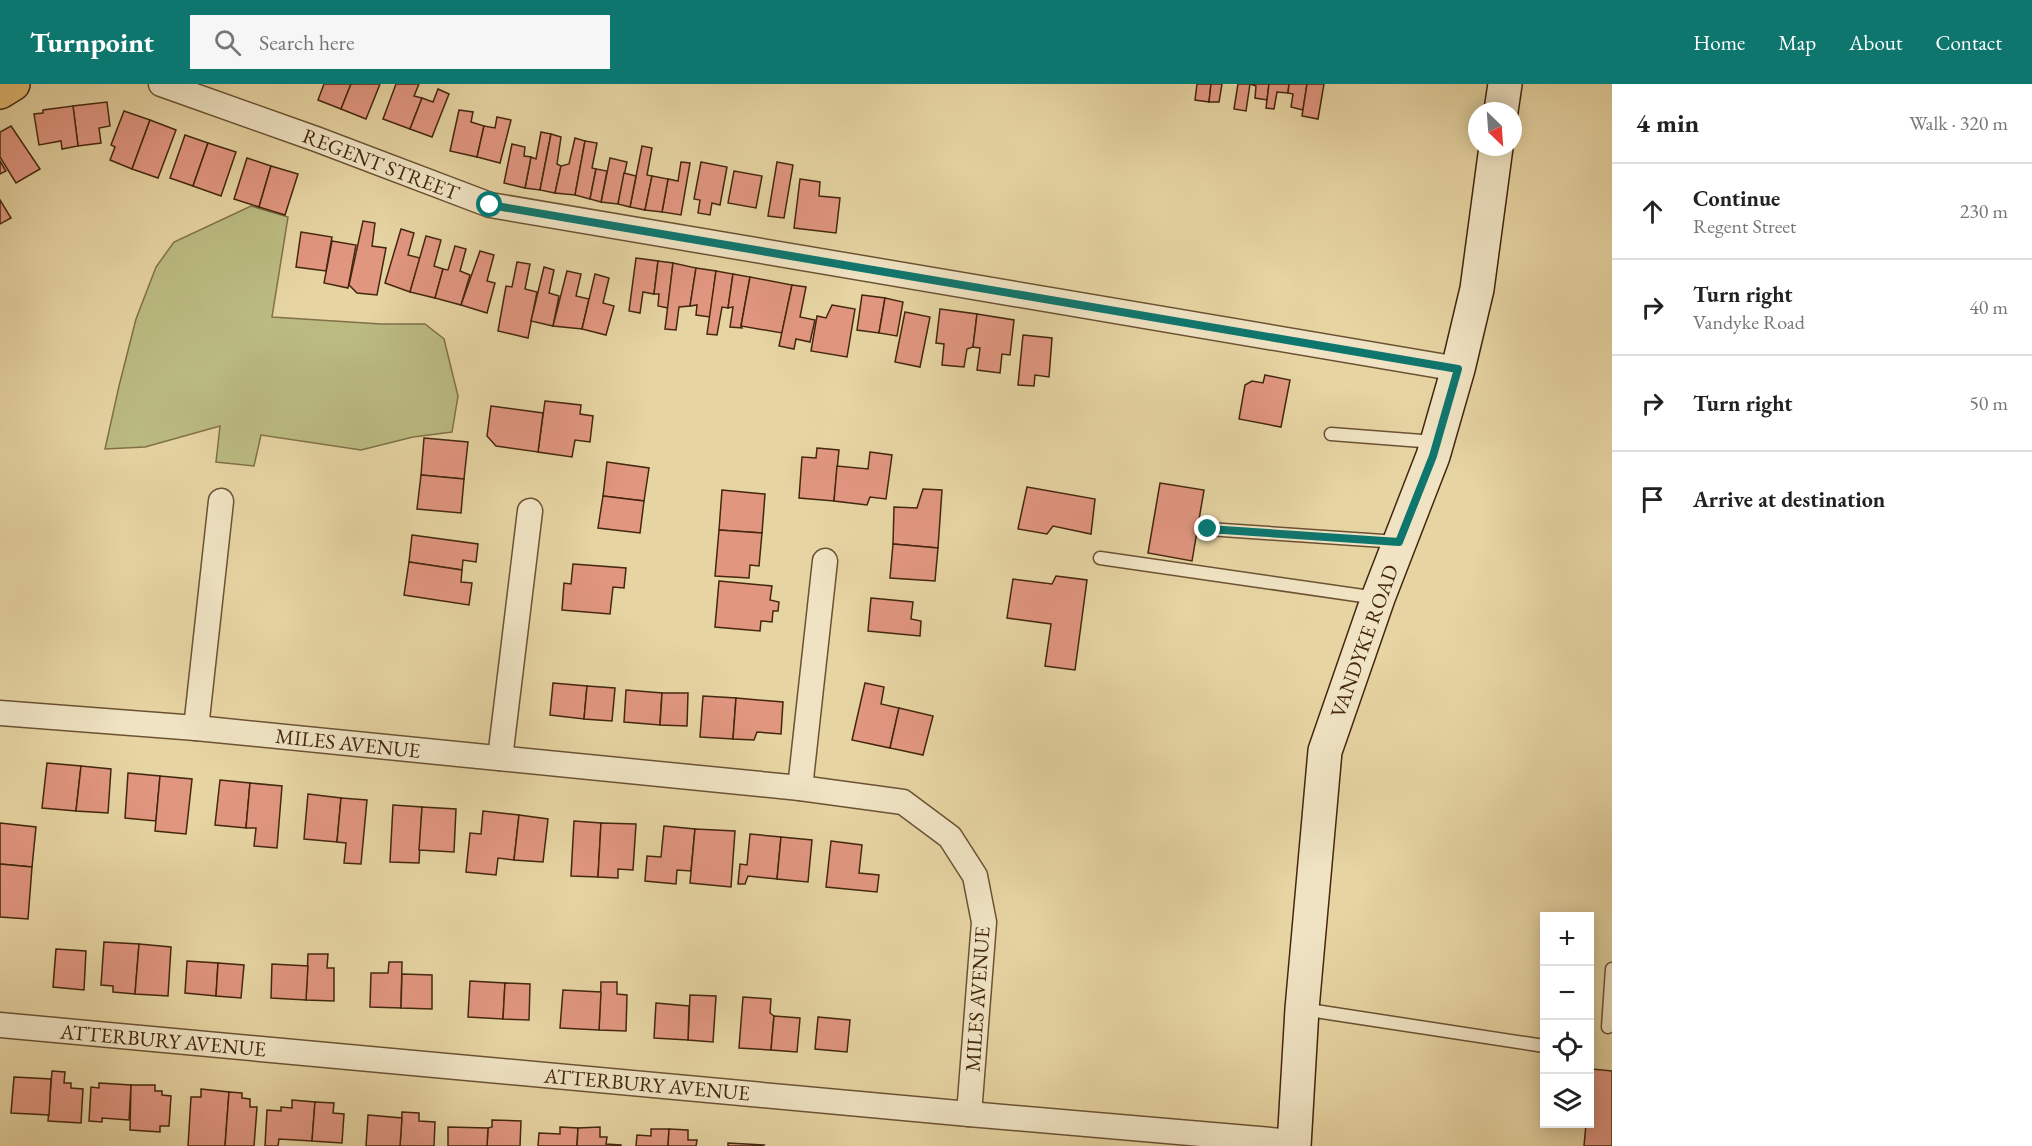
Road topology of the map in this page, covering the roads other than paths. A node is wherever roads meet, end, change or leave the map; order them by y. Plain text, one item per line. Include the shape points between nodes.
1 (13, 84) edge
2 (161, 84) edge
3 (1505, 84) edge
4 (0, 92) edge
5 (1502, 102) edge
6 (1495, 156) edge
7 (1458, 369) junction
8 (1331, 434) dead end
9 (1436, 442) junction
10 (221, 501) dead end
11 (530, 511) dead end
12 (1208, 529) dead end
13 (1399, 542) junction
14 (1100, 558) dead end
15 (825, 561) dead end
16 (1378, 598) junction
17 (0, 713) edge
18 (196, 728) junction
19 (500, 758) junction
20 (800, 788) junction
21 (1612, 969) edge
22 (1302, 1009) junction
23 (0, 1025) edge
24 (1608, 1027) dead end
25 (1540, 1045) edge
26 (969, 1114) junction
27 (1294, 1144) edge

1 - 4 main road
2 - 7 street, REGENT STREET via 490,205
3 - 5 street
6 - 7 street, VANDYKE ROAD via 1477,289
7 - 9 street, VANDYKE ROAD
8 - 9 lane
9 - 13 street, VANDYKE ROAD
10 - 18 street
11 - 19 street
12 - 13 lane
13 - 16 street, VANDYKE ROAD
14 - 16 lane
15 - 20 street
16 - 22 street, VANDYKE ROAD via 1325,751
17 - 18 street, MILES AVENUE
18 - 19 street, MILES AVENUE
19 - 20 street, MILES AVENUE
20 - 26 street, MILES AVENUE via 903,802 950,837 975,876 984,922
21 - 24 lane
22 - 25 lane
22 - 27 street, VANDYKE ROAD
23 - 26 street, ATTERBURY AVENUE
26 - 27 street, ATTERBURY AVENUE

